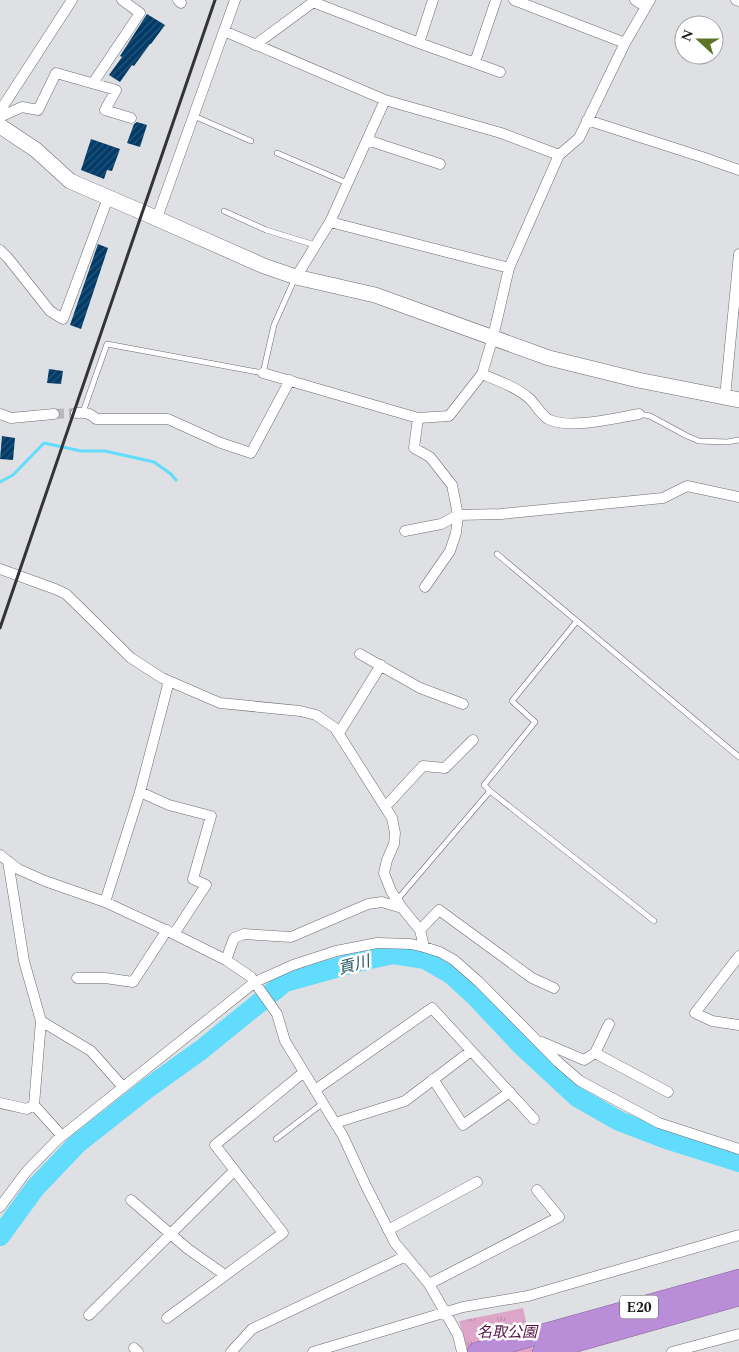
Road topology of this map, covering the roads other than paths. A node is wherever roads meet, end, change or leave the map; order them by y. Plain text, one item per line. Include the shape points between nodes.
1 (72, 0) edge
2 (122, 0) edge
3 (235, 0) edge
4 (433, 0) edge
5 (496, 0) edge
6 (514, 0) edge
7 (635, 0) edge
8 (314, 1) edge
9 (648, 3) edge
10 (224, 31) junction
11 (419, 43) junction
12 (625, 43) junction
13 (255, 45) junction
14 (475, 62) junction
15 (500, 72) dead end
16 (93, 83) junction
17 (386, 100) junction
18 (0, 110) edge
19 (0, 116) edge
20 (194, 116) junction
21 (130, 118) dead end
22 (587, 120) junction
23 (0, 126) edge
24 (367, 140) junction
25 (251, 141) dead end
26 (277, 153) dead end
27 (558, 155) junction
28 (440, 164) dead end
29 (739, 170) edge
30 (348, 184) junction
31 (108, 198) junction
32 (224, 211) dead end
33 (157, 218) junction
34 (330, 222) junction
35 (316, 245) junction
36 (0, 250) edge
37 (739, 254) edge
38 (509, 268) junction
39 (296, 277) junction
40 (493, 337) junction
41 (263, 373) junction
42 (482, 374) junction
43 (290, 380) junction
44 (732, 398) edge
45 (80, 412) joint
46 (0, 414) edge
47 (54, 414) tunnel mouth
48 (639, 414) joint
49 (418, 418) junction
50 (739, 440) edge
51 (739, 497) edge
52 (458, 515) junction
53 (405, 531) dead end
54 (496, 554) dead end
55 (0, 570) edge
56 (425, 587) dead end
57 (577, 621) junction
58 (360, 654) dead end
59 (381, 665) junction
60 (169, 681) junction
61 (464, 704) dead end
62 (339, 733) junction
63 (473, 740) dead end
64 (739, 757) edge
65 (490, 791) junction
66 (140, 792) junction
67 (385, 807) junction
68 (4, 858) edge
69 (105, 902) junction
70 (399, 904) junction
71 (654, 921) dead end
72 (420, 930) junction
73 (170, 932) junction
74 (424, 947) junction
75 (739, 956) edge
76 (226, 960) junction
77 (77, 978) dead end
78 (256, 984) junction
79 (554, 988) dead end
80 (41, 1021) junction
81 (608, 1024) dead end
82 (739, 1025) edge
83 (536, 1040) junction
84 (471, 1051) junction
85 (595, 1053) junction
86 (304, 1072) junction
87 (434, 1079) junction
88 (123, 1087) junction
89 (315, 1090) junction
90 (510, 1092) junction
91 (668, 1092) dead end
92 (0, 1102) edge
93 (323, 1103) junction
94 (34, 1105) junction
95 (534, 1119) dead end
96 (335, 1122) junction
97 (62, 1136) junction
98 (276, 1140) dead end
99 (739, 1149) edge
100 (234, 1171) junction
101 (477, 1182) dead end
102 (537, 1190) dead end
103 (131, 1200) dead end
104 (0, 1207) edge
105 (388, 1230) junction
106 (170, 1234) junction
107 (739, 1235) edge
108 (406, 1256) junction
109 (225, 1275) junction
110 (739, 1279) edge
111 (429, 1284) junction
112 (739, 1296) edge
113 (445, 1312) junction
114 (89, 1315) dead end
115 (167, 1318) dead end
116 (739, 1334) edge
117 (541, 1346) edge
118 (231, 1352) edge
119 (313, 1352) edge
120 (462, 1352) edge
121 (477, 1352) edge
122 (672, 1352) edge

1 - 18 street
2 - 16 street via 140,12
3 - 10 street
4 - 11 street
5 - 14 street
6 - 12 street
7 - 9 street
8 - 11 street
8 - 13 street
9 - 12 street
10 - 13 street
10 - 20 street
11 - 14 street
12 - 22 street
13 - 17 street
14 - 15 street
16 - 19 street via 56,73 38,110 22,107
16 - 21 street via 116,90 105,110
17 - 24 street
17 - 27 street via 501,133
20 - 25 lane
20 - 33 street
22 - 27 street via 579,138
22 - 29 street
23 - 31 street via 36,150 70,181
24 - 28 street
24 - 30 street
26 - 30 lane
27 - 38 street
30 - 34 street
31 - 33 street
31 - 36 street via 63,319 50,310
32 - 35 lane via 266,230
33 - 39 street
34 - 35 street
34 - 38 street
35 - 39 street
37 - 44 street
38 - 40 street
39 - 40 street via 375,295
39 - 41 lane via 274,325
40 - 42 street
40 - 44 street via 548,358
41 - 43 street
41 - 45 lane via 107,344
42 - 48 street via 516,388 547,418 556,421 587,423
42 - 49 street via 449,416
43 - 45 street via 251,453 168,419 96,418
43 - 49 street
46 - 47 street via 11,418
48 - 50 lane via 650,416 699,441
49 - 52 street via 414,448 430,457 452,485
51 - 52 street via 686,486 663,498 501,514
52 - 53 street via 441,524
52 - 56 street via 450,552
54 - 57 lane
55 - 60 street via 66,594 131,658
57 - 64 lane
57 - 65 lane via 512,701 535,722 484,786
58 - 59 street
59 - 61 street via 420,688
59 - 62 street
60 - 62 street via 220,703 316,715
60 - 66 street
62 - 67 street
63 - 67 street via 445,768 423,766
65 - 70 lane
65 - 71 lane
66 - 69 street
66 - 73 street via 169,805 211,816 193,879 206,885
67 - 70 street via 392,818 395,833 384,873
68 - 69 street via 18,869 45,881
68 - 80 street via 24,961
69 - 73 street
70 - 72 street
70 - 76 street via 368,904 291,937 244,934 234,938
72 - 74 street
72 - 79 street via 438,910 532,978
73 - 76 street
73 - 77 street via 133,982
74 - 78 street via 377,943 336,951 294,965
74 - 83 street via 454,960
75 - 82 street via 695,1013 712,1021
76 - 78 street via 251,976
78 - 86 street via 277,1014 285,1041
78 - 88 street
80 - 88 street via 91,1052
80 - 94 street
81 - 85 street
83 - 85 street via 584,1060
83 - 99 street via 580,1081 605,1095 659,1123
84 - 87 street
84 - 89 street via 432,1008
84 - 90 street
85 - 91 street
86 - 89 street
86 - 100 street via 215,1145
87 - 90 street via 463,1125
87 - 96 street via 405,1101
88 - 97 street
89 - 93 street
90 - 95 street
92 - 94 street via 28,1109
93 - 96 street
93 - 98 lane
94 - 97 street
96 - 105 street
97 - 104 street via 26,1172
100 - 106 street
100 - 109 street via 283,1233
101 - 105 street
102 - 111 street via 559,1217
103 - 106 street
105 - 108 street
106 - 109 street
106 - 114 street
107 - 113 street via 528,1296
108 - 111 street
108 - 118 street via 252,1329
109 - 115 street
110 - 117 highway, E20
111 - 113 street
112 - 117 highway, E20
113 - 119 street
113 - 120 street via 458,1335
116 - 122 street
117 - 121 highway, E20

